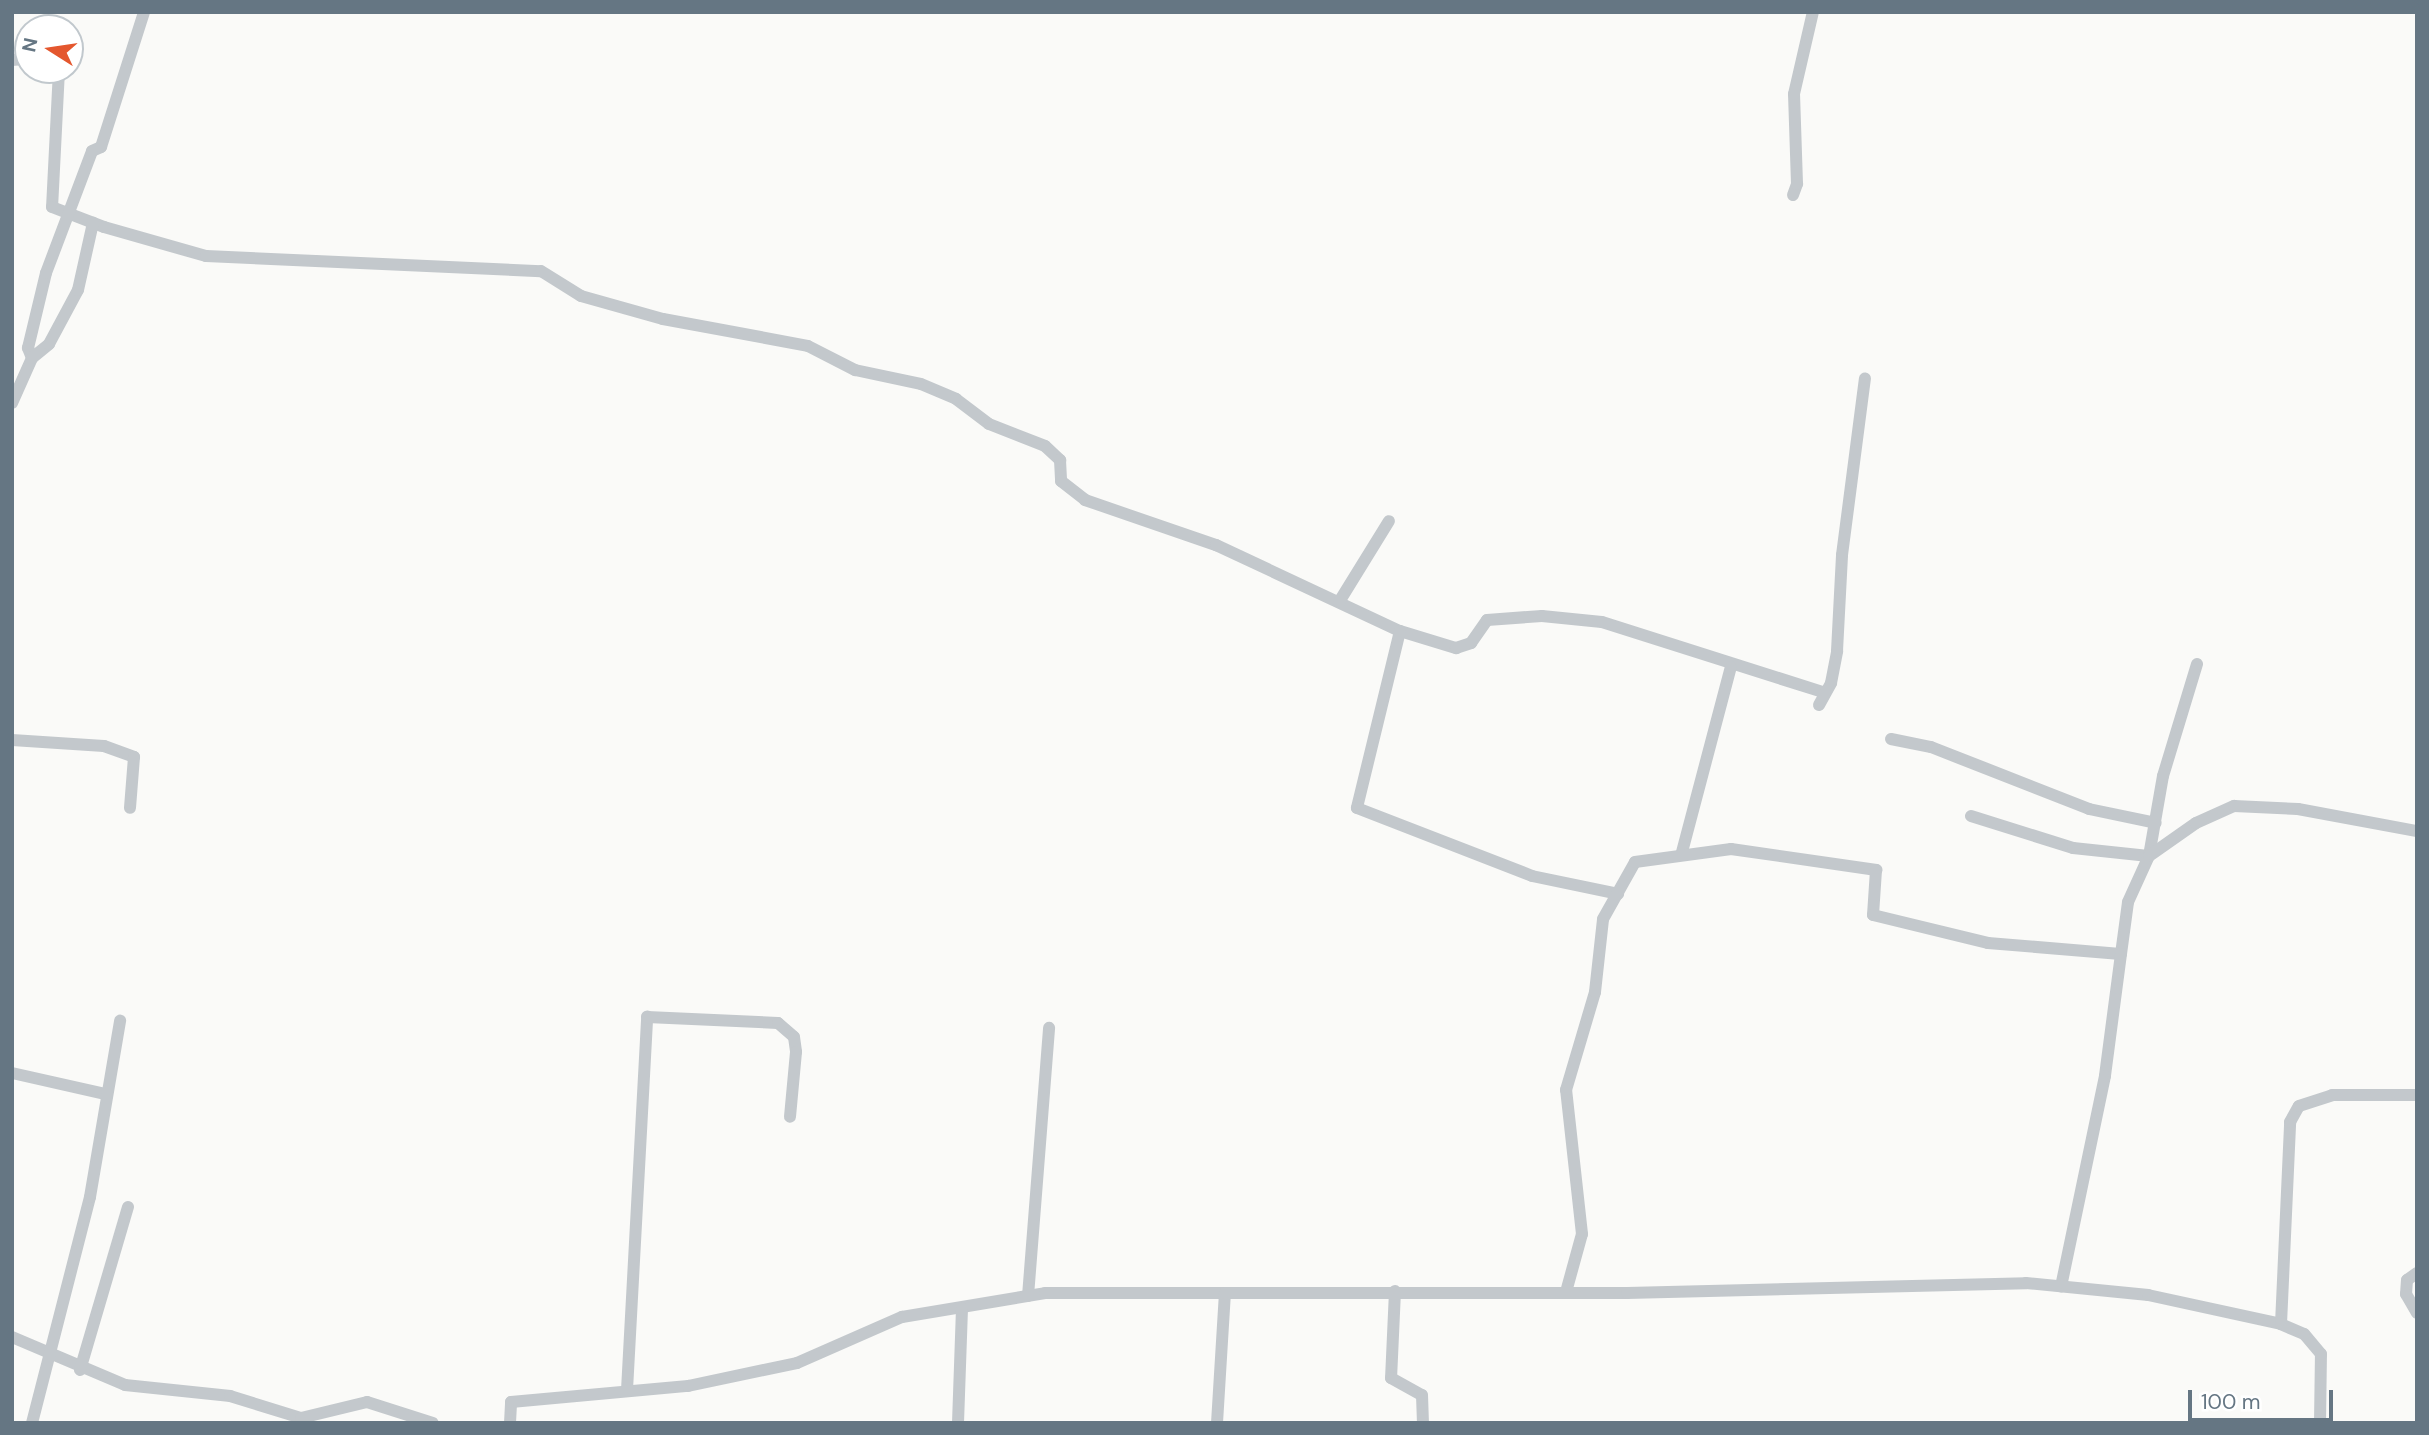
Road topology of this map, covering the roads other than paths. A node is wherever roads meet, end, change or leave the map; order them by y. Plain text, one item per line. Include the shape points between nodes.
1 (144, 12) edge
2 (1813, 12) edge
3 (59, 84) edge
4 (1793, 195) dead end
5 (67, 213) junction
6 (93, 223) junction
7 (32, 358) junction
8 (1865, 378) dead end
9 (12, 402) edge
10 (1389, 521) dead end
11 (1339, 602) junction
12 (1400, 631) junction
13 (2197, 664) dead end
14 (1731, 667) junction
15 (1891, 738) dead end
16 (12, 740) edge
17 (130, 808) dead end
18 (1971, 816) dead end
19 (2156, 823) junction
20 (2417, 831) edge
21 (1682, 852) junction
22 (1618, 894) junction
23 (2121, 954) junction
24 (120, 1021) dead end
25 (1049, 1028) dead end
26 (12, 1073) edge
27 (105, 1094) junction
28 (2417, 1095) edge
29 (790, 1116) dead end
30 (128, 1207) dead end
31 (2417, 1273) edge
32 (2061, 1286) junction
33 (1395, 1291) junction
34 (1566, 1292) junction
35 (1226, 1293) junction
36 (1028, 1296) junction
37 (962, 1308) junction
38 (2417, 1313) edge
39 (2281, 1324) junction
40 (12, 1337) edge
41 (47, 1354) junction
42 (80, 1370) junction
43 (627, 1390) junction
44 (300, 1420) edge
45 (32, 1423) edge
46 (433, 1423) edge
47 (510, 1423) edge
48 (958, 1423) edge
49 (1217, 1423) edge
50 (1423, 1423) edge
51 (2320, 1423) edge

1 - 5 street via 101,147 92,151
2 - 4 street via 1794,94 1797,184
3 - 5 street via 52,207
5 - 6 street
5 - 7 street via 46,273 28,348
6 - 7 street via 78,290 49,344
6 - 11 street via 206,256 541,271 581,296 663,319 808,346 855,370 922,384 956,399 989,424 1045,446 1060,460 1061,481 1085,500 1216,545
7 - 9 street
8 - 14 street via 1842,555 1837,651 1821,699
10 - 11 street
11 - 12 street
12 - 14 street via 1456,648 1471,643 1487,620 1542,616 1602,622
12 - 22 street via 1357,807 1532,876
13 - 19 street via 2163,776
14 - 21 street
15 - 19 street via 1931,747 2089,809
16 - 17 street via 74,748 104,746 134,757
18 - 19 street via 2073,848 2150,856
20 - 23 street via 2298,809 2234,806 2196,823 2149,856 2128,902
21 - 22 street via 1635,862
21 - 23 street via 1731,849 1876,870 1873,915 1988,943
22 - 34 street via 1603,919 1594,992 1566,1090 1582,1234
23 - 32 street via 2105,1076
24 - 27 street
25 - 36 street
26 - 27 street
27 - 41 street via 90,1197
28 - 39 street via 2332,1096 2299,1106 2290,1122
29 - 43 street via 796,1052 794,1037 778,1023 647,1017
30 - 42 street
31 - 38 street via 2407,1280 2406,1294
32 - 34 street
32 - 39 street via 2148,1294
33 - 34 street
33 - 35 street
33 - 50 street via 1391,1378 1422,1395
35 - 36 street
35 - 49 street
36 - 37 street
37 - 43 street via 902,1317 797,1363 688,1386
37 - 48 street
39 - 51 street via 2304,1334 2320,1354
40 - 41 street
41 - 42 street
41 - 45 street
42 - 44 street via 125,1385 230,1396
43 - 47 street via 511,1402
44 - 46 street via 367,1402

